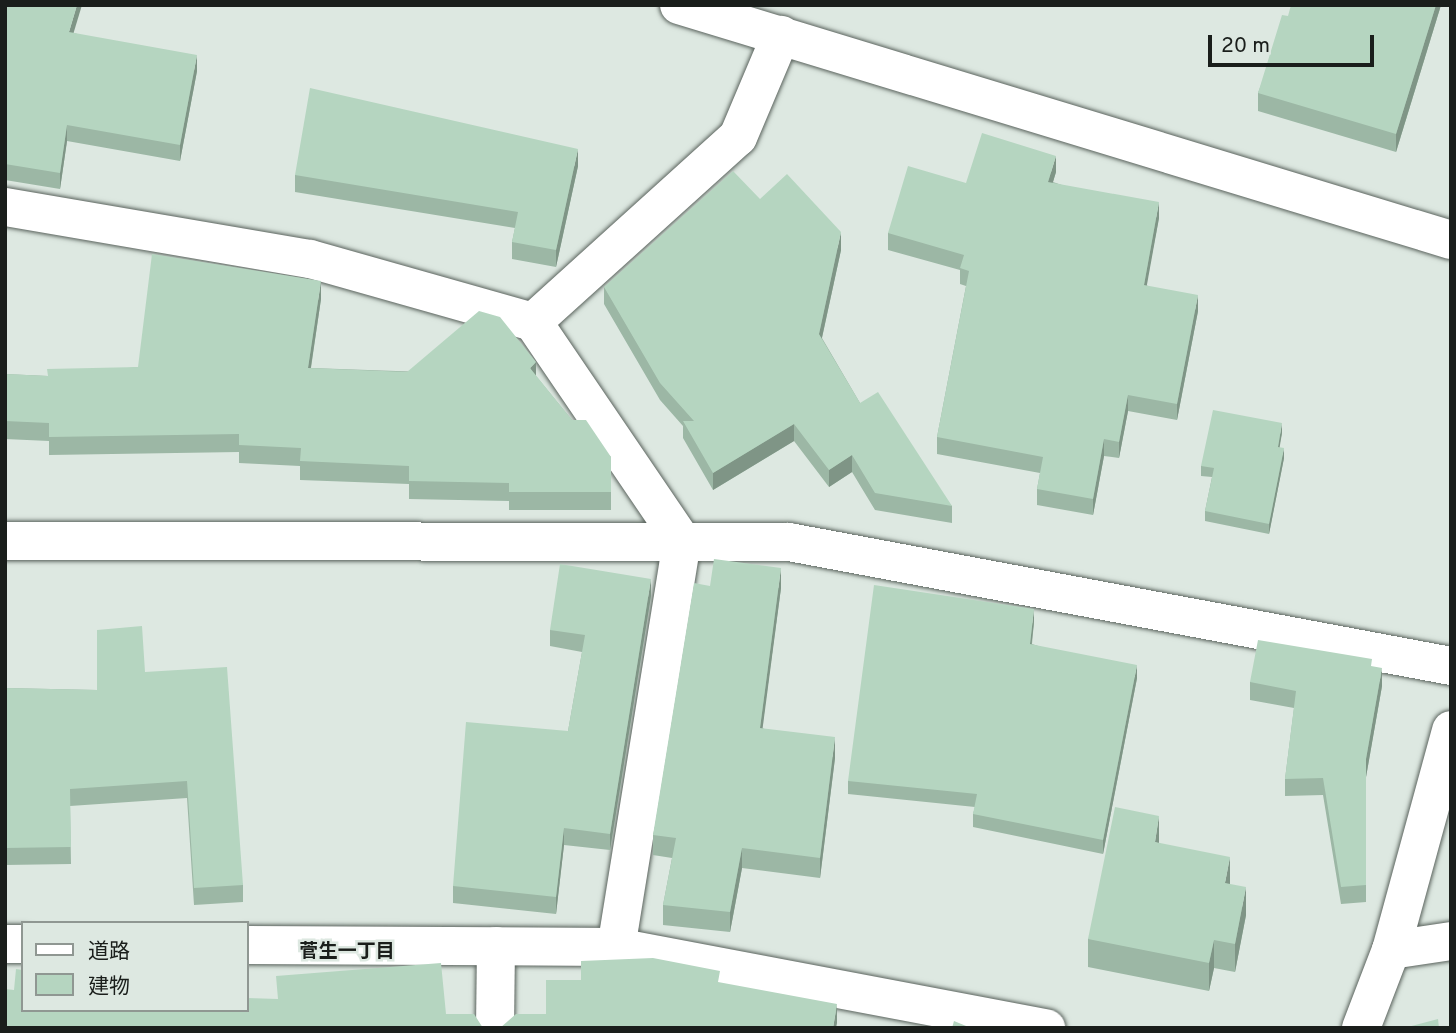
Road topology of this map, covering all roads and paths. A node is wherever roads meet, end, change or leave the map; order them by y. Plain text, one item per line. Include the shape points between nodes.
1 (679, 5) edge
2 (781, 35) junction
3 (5, 207) edge
4 (1451, 240) edge
5 (533, 322) junction
6 (5, 541) edge
7 (682, 541) junction
8 (1451, 666) edge
9 (1451, 730) edge
10 (1451, 941) edge
11 (248, 945) edge
12 (496, 946) junction
13 (616, 947) junction
14 (1391, 950) junction
15 (495, 1028) edge
16 (1046, 1028) edge
17 (1361, 1028) edge

1 - 2 street
2 - 4 street
2 - 5 street via 738,137
3 - 5 street via 310,259
5 - 7 street
6 - 7 street
7 - 8 street via 789,542
7 - 13 street
9 - 14 street
10 - 14 street
11 - 12 street
12 - 13 street
12 - 15 street
13 - 16 street
14 - 17 street

